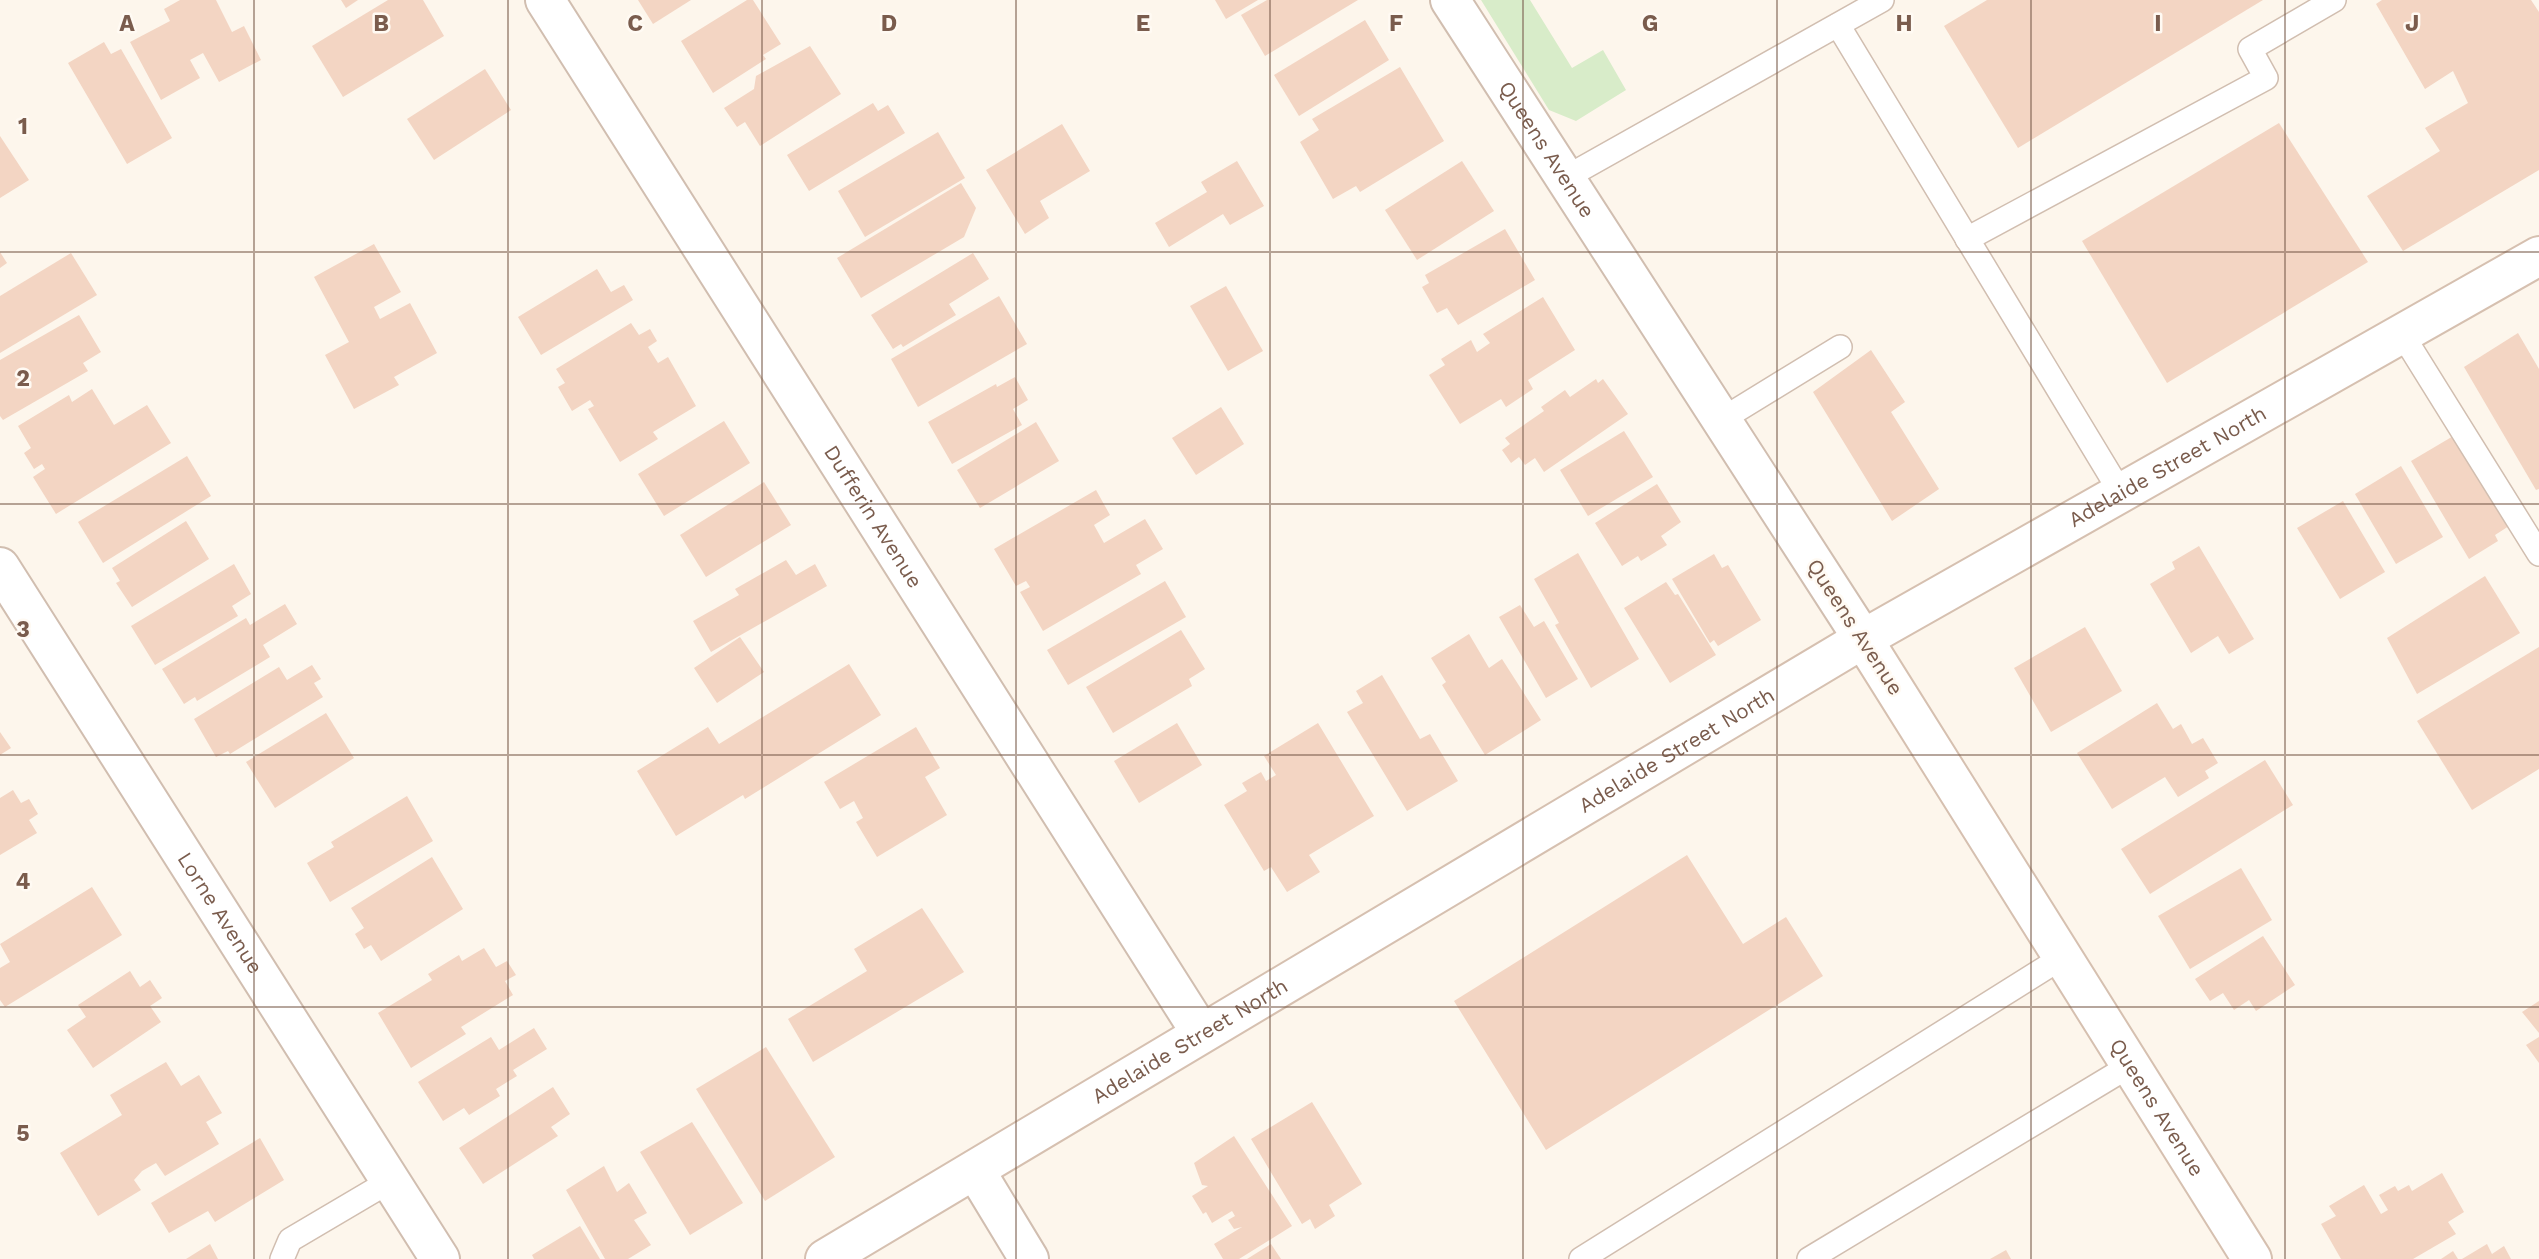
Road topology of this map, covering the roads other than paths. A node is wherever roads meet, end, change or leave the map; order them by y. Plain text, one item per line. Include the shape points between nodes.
1 (545, 0) edge
2 (1450, 0) edge
3 (1882, 0) edge
4 (2334, 0) edge
5 (1838, 25) junction
6 (1565, 178) junction
7 (1966, 239) junction
8 (2539, 256) edge
9 (2402, 334) junction
10 (1840, 347) dead end
11 (1721, 420) junction
12 (2121, 493) junction
13 (2539, 554) edge
14 (0, 567) edge
15 (1863, 639) junction
16 (2063, 957) junction
17 (1201, 1033) junction
18 (2131, 1065) junction
19 (975, 1170) junction
20 (390, 1181) junction
21 (282, 1259) edge
22 (440, 1259) edge
23 (825, 1259) edge
24 (1029, 1259) edge
25 (1581, 1259) edge
26 (1809, 1259) edge
27 (2252, 1259) edge

1 - 17 street, Dufferin Avenue
2 - 6 street, Queens Avenue
3 - 5 lane
4 - 7 lane via 2250,49 2266,78
5 - 6 lane
5 - 7 lane
6 - 11 street, Queens Avenue
7 - 12 lane
8 - 9 street, Adelaide Street North
9 - 12 street, Adelaide Street North
9 - 13 lane
10 - 11 lane
11 - 15 street, Queens Avenue
12 - 15 street, Adelaide Street North
14 - 20 street, Lorne Avenue
15 - 16 street, Queens Avenue
15 - 17 street, Adelaide Street North
16 - 18 street, Queens Avenue
16 - 25 lane
17 - 19 street, Adelaide Street North
18 - 26 lane
18 - 27 street, Queens Avenue
19 - 23 street, Adelaide Street North
19 - 24 street
20 - 21 lane via 290,1240
20 - 22 street, Lorne Avenue

